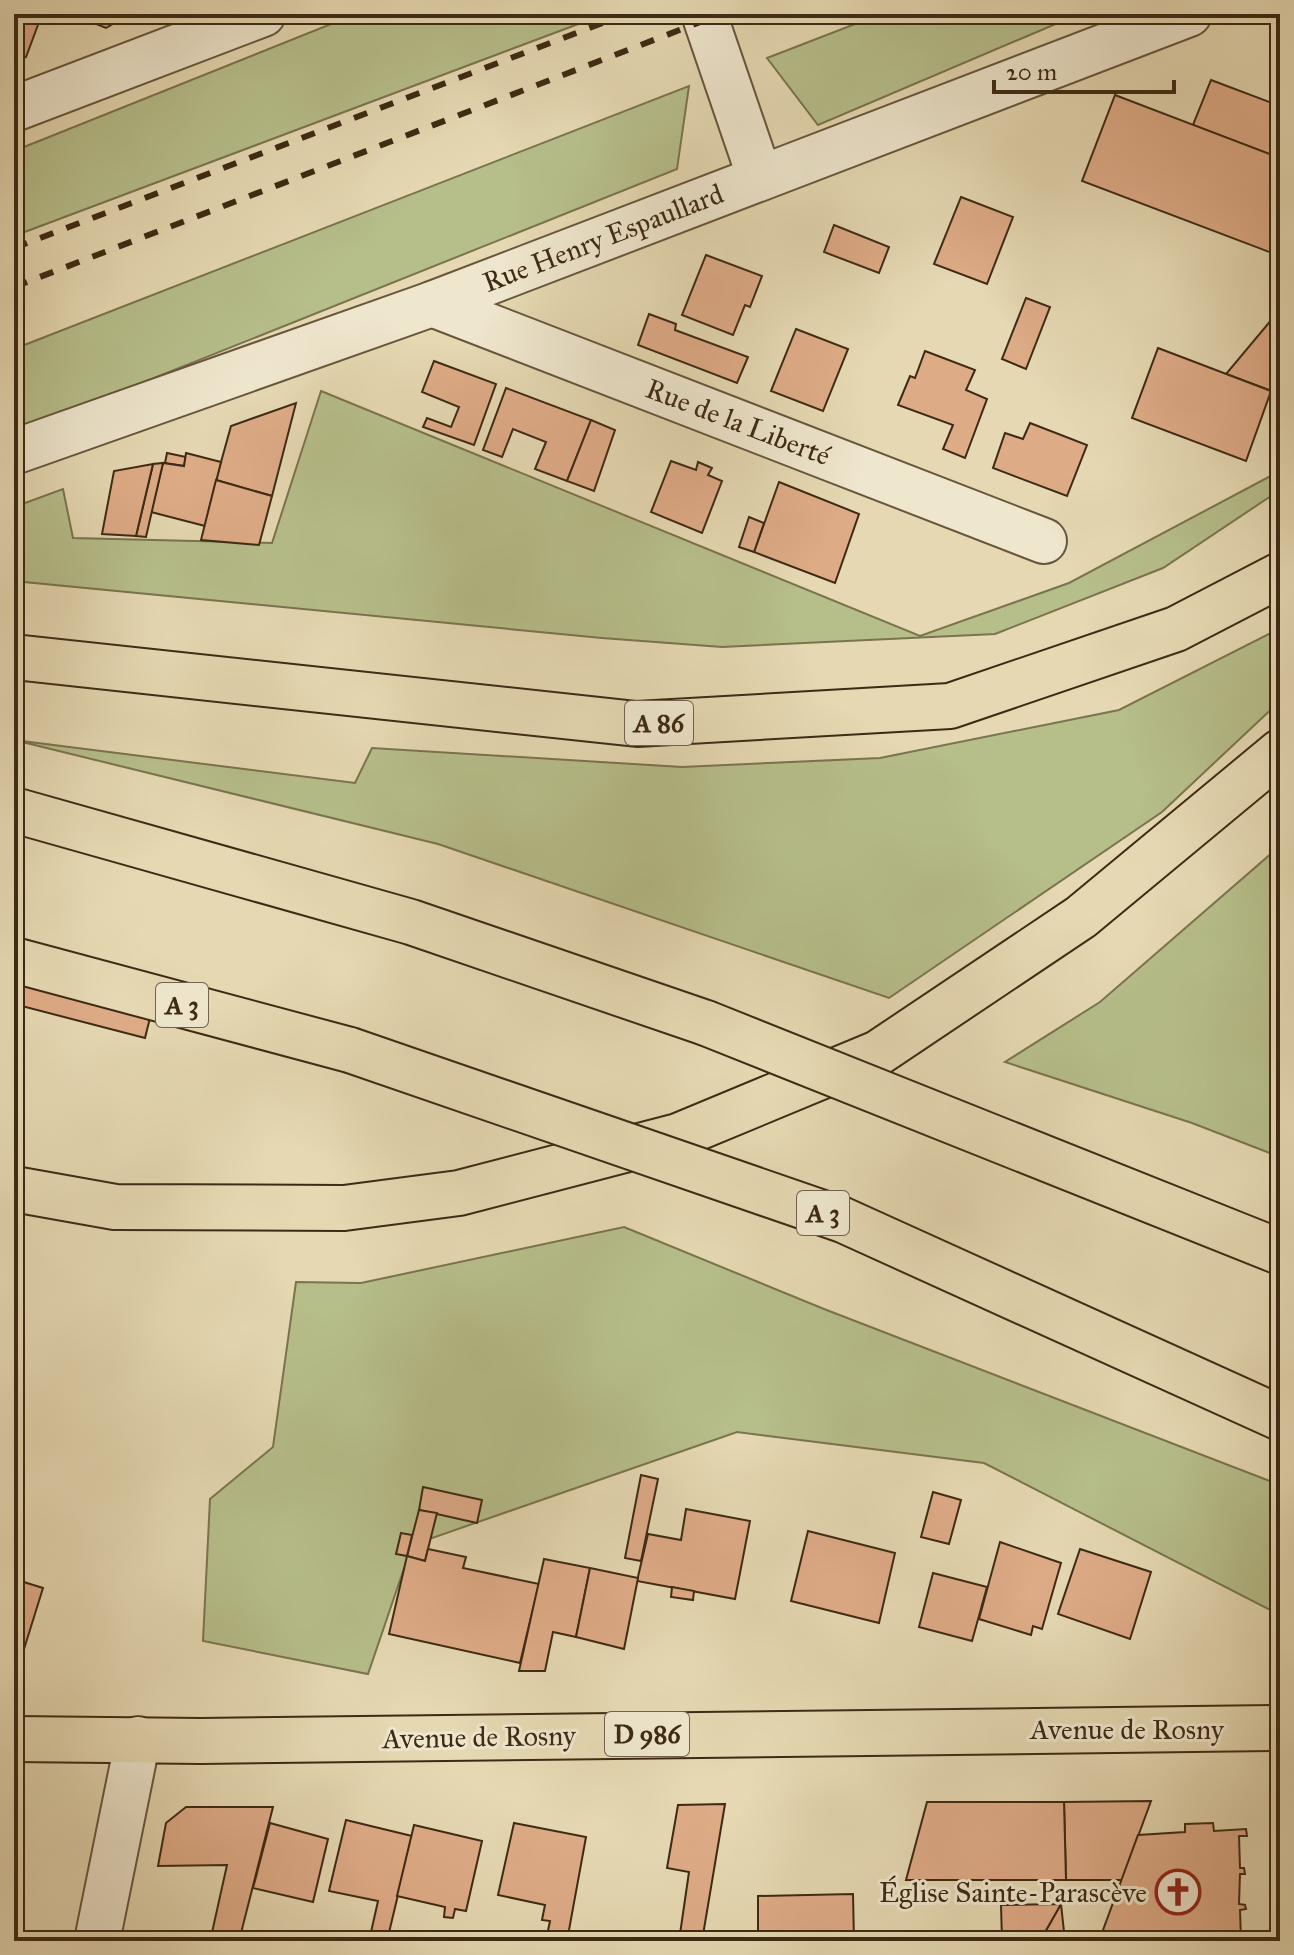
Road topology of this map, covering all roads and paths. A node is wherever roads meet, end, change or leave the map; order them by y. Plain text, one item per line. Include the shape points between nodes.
1 (263, 14) edge
2 (704, 14) edge
3 (1189, 14) edge
4 (14, 109) edge
5 (760, 178) junction
6 (432, 304) junction
7 (14, 452) edge
8 (1044, 541) dead end
9 (1280, 575) edge
10 (14, 657) edge
11 (1280, 752) edge
12 (14, 810) edge
13 (14, 960) edge
14 (14, 1189) edge
15 (1280, 1252) edge
16 (1280, 1418) edge
17 (1280, 1728) edge
18 (14, 1739) edge
19 (138, 1739) junction
20 (97, 1941) edge

1 - 4 street
2 - 5 street
3 - 5 street, Rue Henry Espaullard
5 - 6 street, Rue Henry Espaullard
6 - 7 street, Rue Henry Espaullard
6 - 8 street, Rue de la Liberté
9 - 10 main road, A 86 via 1176,629 950,706 637,724
11 - 14 main road via 1081,917 878,1053 678,1136 459,1193 344,1208 115,1207
12 - 15 main road, bridge via 411,922 706,1023
13 - 16 main road, A 3, bridge via 350,1050 843,1220
17 - 19 main road, Avenue de Rosny / D 986
18 - 19 main road, Avenue de Rosny / D 986
19 - 20 street

